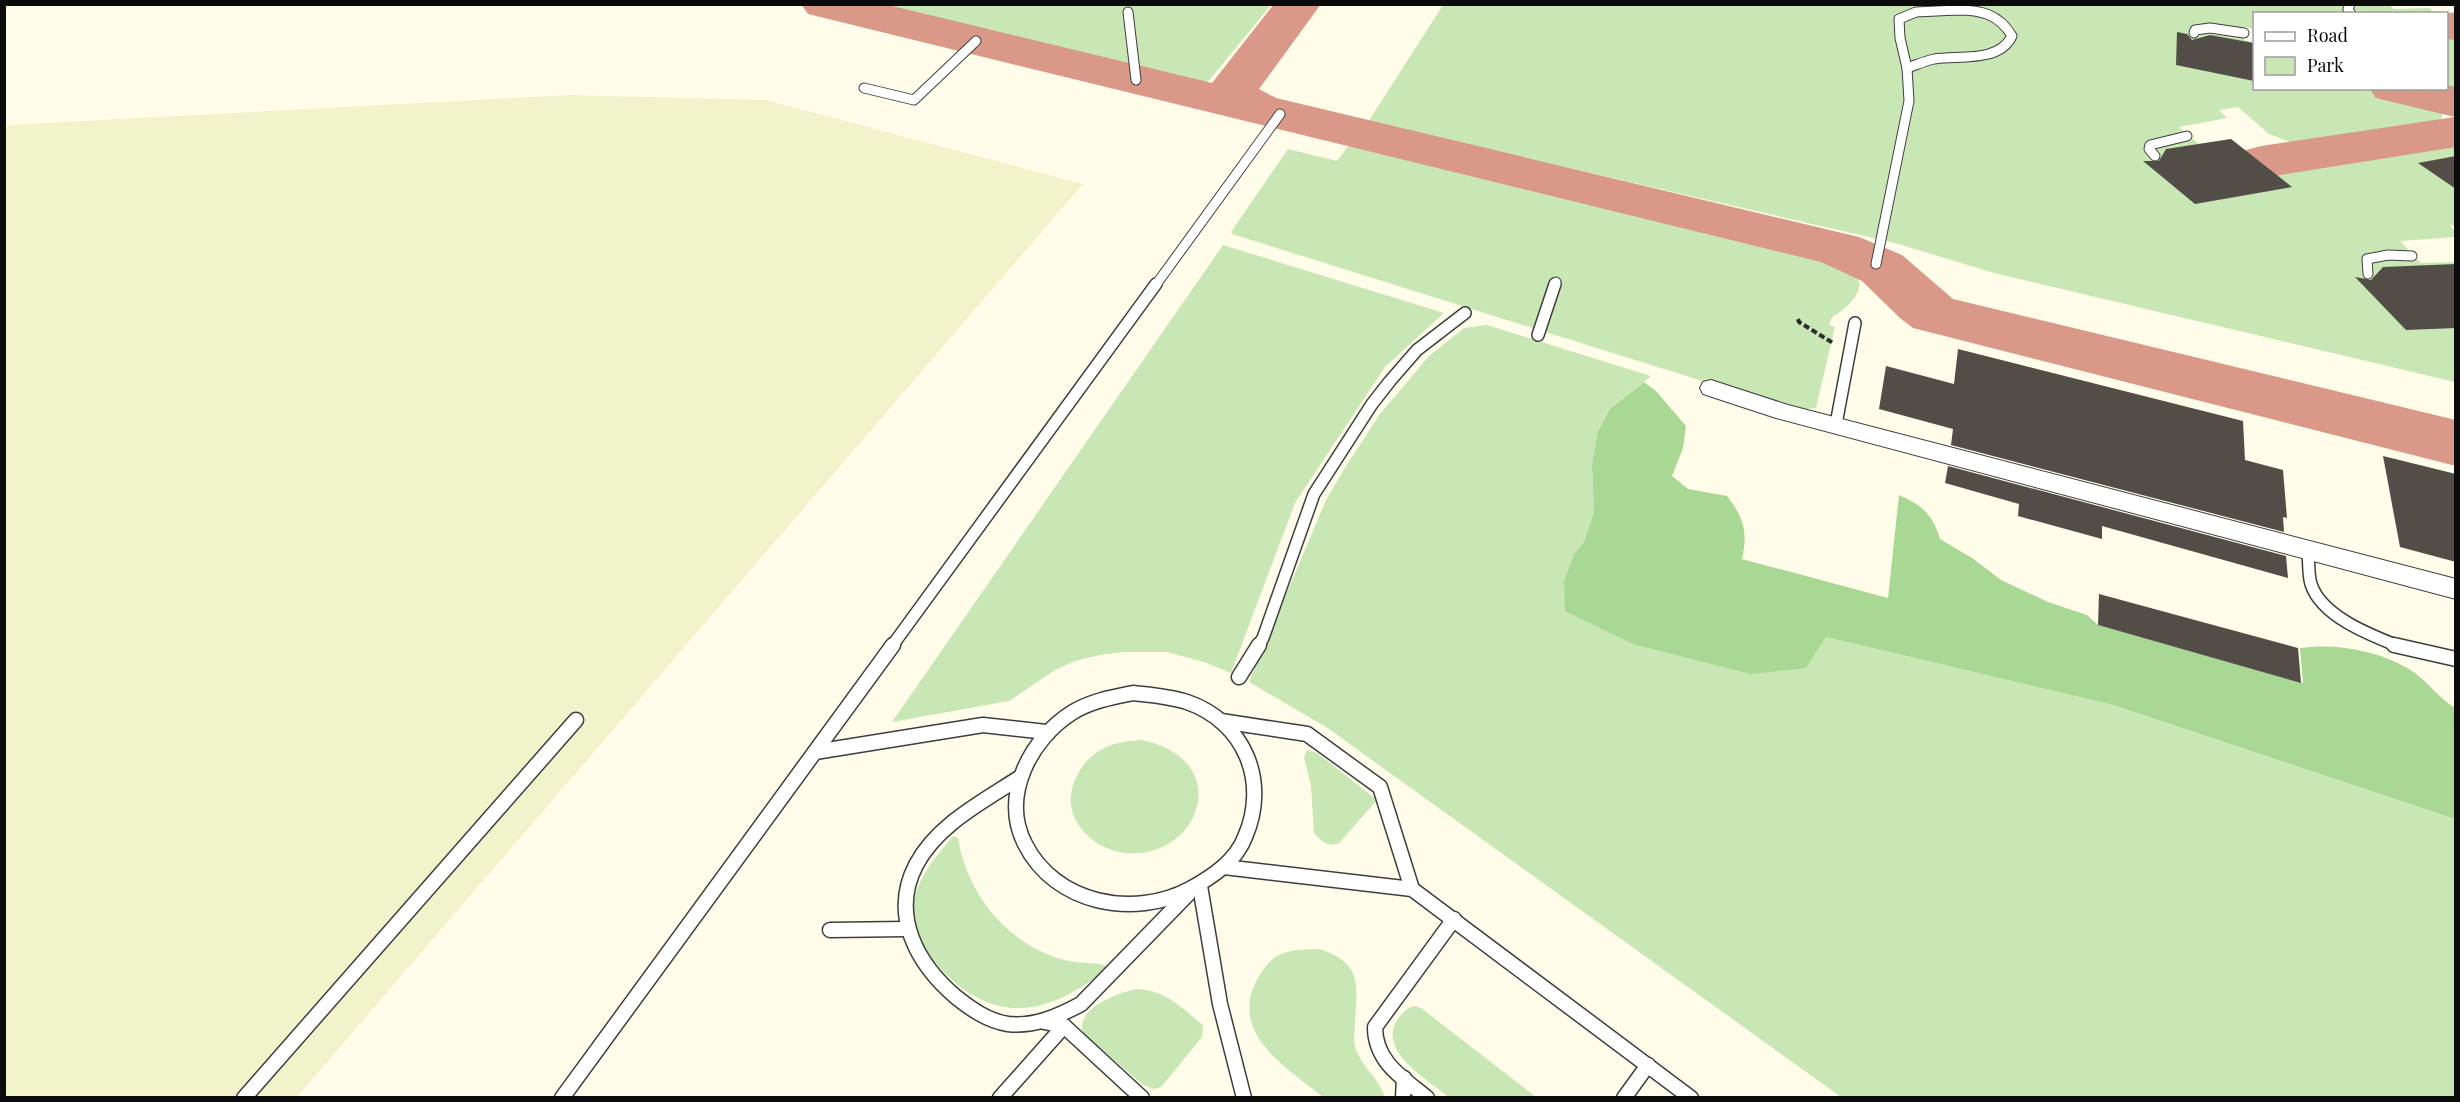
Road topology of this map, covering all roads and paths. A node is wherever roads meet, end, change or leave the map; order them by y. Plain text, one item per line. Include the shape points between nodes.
1 (1128, 12) dead end
2 (2194, 33) dead end
3 (2244, 33) dead end
4 (976, 41) dead end
5 (1907, 68) junction
6 (1136, 80) dead end
7 (864, 88) dead end
8 (1280, 114) dead end
9 (2187, 136) dead end
10 (2155, 156) dead end
11 (2412, 256) dead end
12 (1876, 264) dead end
13 (2368, 274) dead end
14 (1556, 282) dead end
15 (1465, 313) dead end
16 (1798, 319) dead end
17 (1855, 323) dead end
18 (1538, 336) dead end
19 (1849, 353) junction
20 (1710, 388) dead end
21 (1836, 424) junction
22 (2308, 551) junction
23 (2456, 589) edge
24 (2456, 658) edge
25 (1239, 677) dead end
26 (576, 720) dead end
27 (1221, 721) junction
28 (1047, 732) junction
29 (815, 752) junction
30 (1019, 778) junction
31 (1224, 867) junction
32 (1196, 888) junction
33 (1412, 889) junction
34 (1454, 919) junction
35 (906, 929) junction
36 (830, 930) dead end
37 (1043, 1021) junction
38 (1064, 1026) junction
39 (1648, 1065) junction
40 (1404, 1078) junction
41 (244, 1098) edge
42 (562, 1098) edge
43 (1000, 1098) edge
44 (1142, 1098) edge
45 (1244, 1098) edge
46 (1402, 1098) edge
47 (1427, 1098) edge
48 (1624, 1098) edge
49 (1691, 1098) edge

1 - 6 lane
2 - 3 lane via 2210,28
4 - 7 lane via 914,100
5 - 5 lane via 1898,26 1904,15 1959,9 1982,12 2003,22 2012,36 2006,47 1987,53 1937,59
5 - 12 lane via 1909,101
8 - 29 lane
9 - 10 lane via 2150,145
11 - 13 lane via 2367,259
14 - 18 lane
15 - 25 lane via 1418,350 1390,381 1314,494 1263,638
16 - 19 path
17 - 19 lane
19 - 21 lane
20 - 21 street
21 - 22 street
22 - 23 street
22 - 24 lane via 2311,585 2328,609 2357,629 2402,648
26 - 41 lane
27 - 28 lane via 1195,705 1165,695 1133,693 1101,699 1072,712
27 - 31 lane via 1246,752 1256,791 1248,831 1239,850
27 - 33 lane via 1307,734 1380,787
28 - 29 lane via 983,724
28 - 30 lane via 1025,762
29 - 42 lane
30 - 32 lane via 1017,821 1024,842 1050,877 1070,890 1117,905 1168,900
30 - 35 lane via 944,829 916,865 906,900
31 - 32 lane
31 - 33 lane
32 - 37 lane via 1081,1004
32 - 45 lane
33 - 34 lane
34 - 39 lane
34 - 40 lane via 1375,1027 1374,1038 1383,1061
35 - 36 lane
35 - 37 lane via 923,965 968,1006 999,1023
37 - 38 lane
38 - 43 lane
38 - 44 lane
39 - 48 lane
39 - 49 lane
40 - 46 lane
40 - 47 lane

